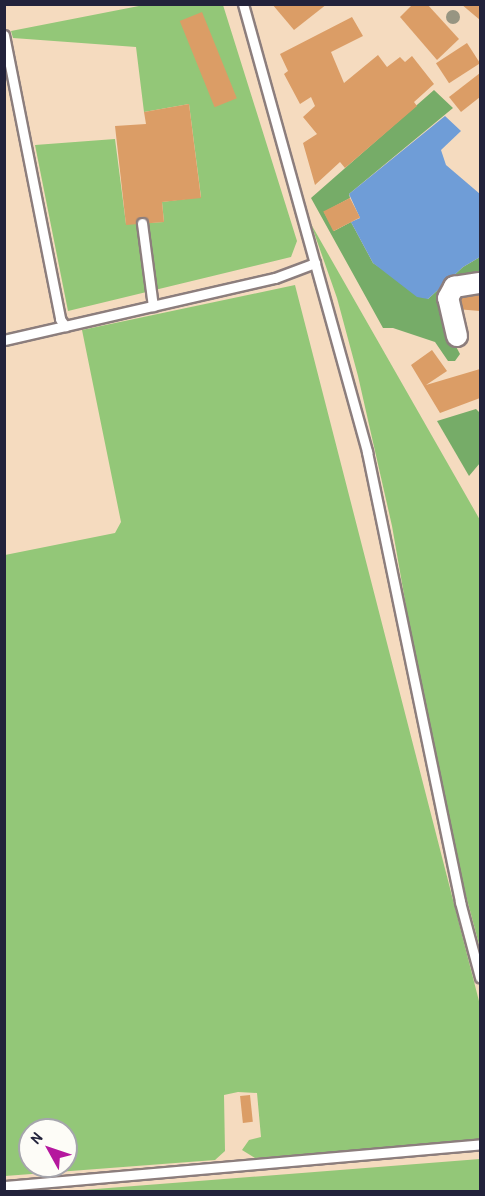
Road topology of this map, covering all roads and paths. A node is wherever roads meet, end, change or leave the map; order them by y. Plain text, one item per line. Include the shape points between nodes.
1 (243, 4) edge
2 (4, 34) edge
3 (142, 223) dead end
4 (315, 263) junction
5 (480, 283) edge
6 (153, 306) junction
7 (65, 326) junction
8 (457, 336) dead end
9 (4, 340) edge
10 (480, 977) edge
11 (480, 1144) edge
12 (4, 1186) edge

1 - 4 lane
2 - 7 lane via 60,319
3 - 6 lane
4 - 6 lane via 275,278
4 - 10 lane via 367,453 457,891
5 - 8 street via 454,287 448,297
6 - 7 lane
7 - 9 lane
11 - 12 lane

